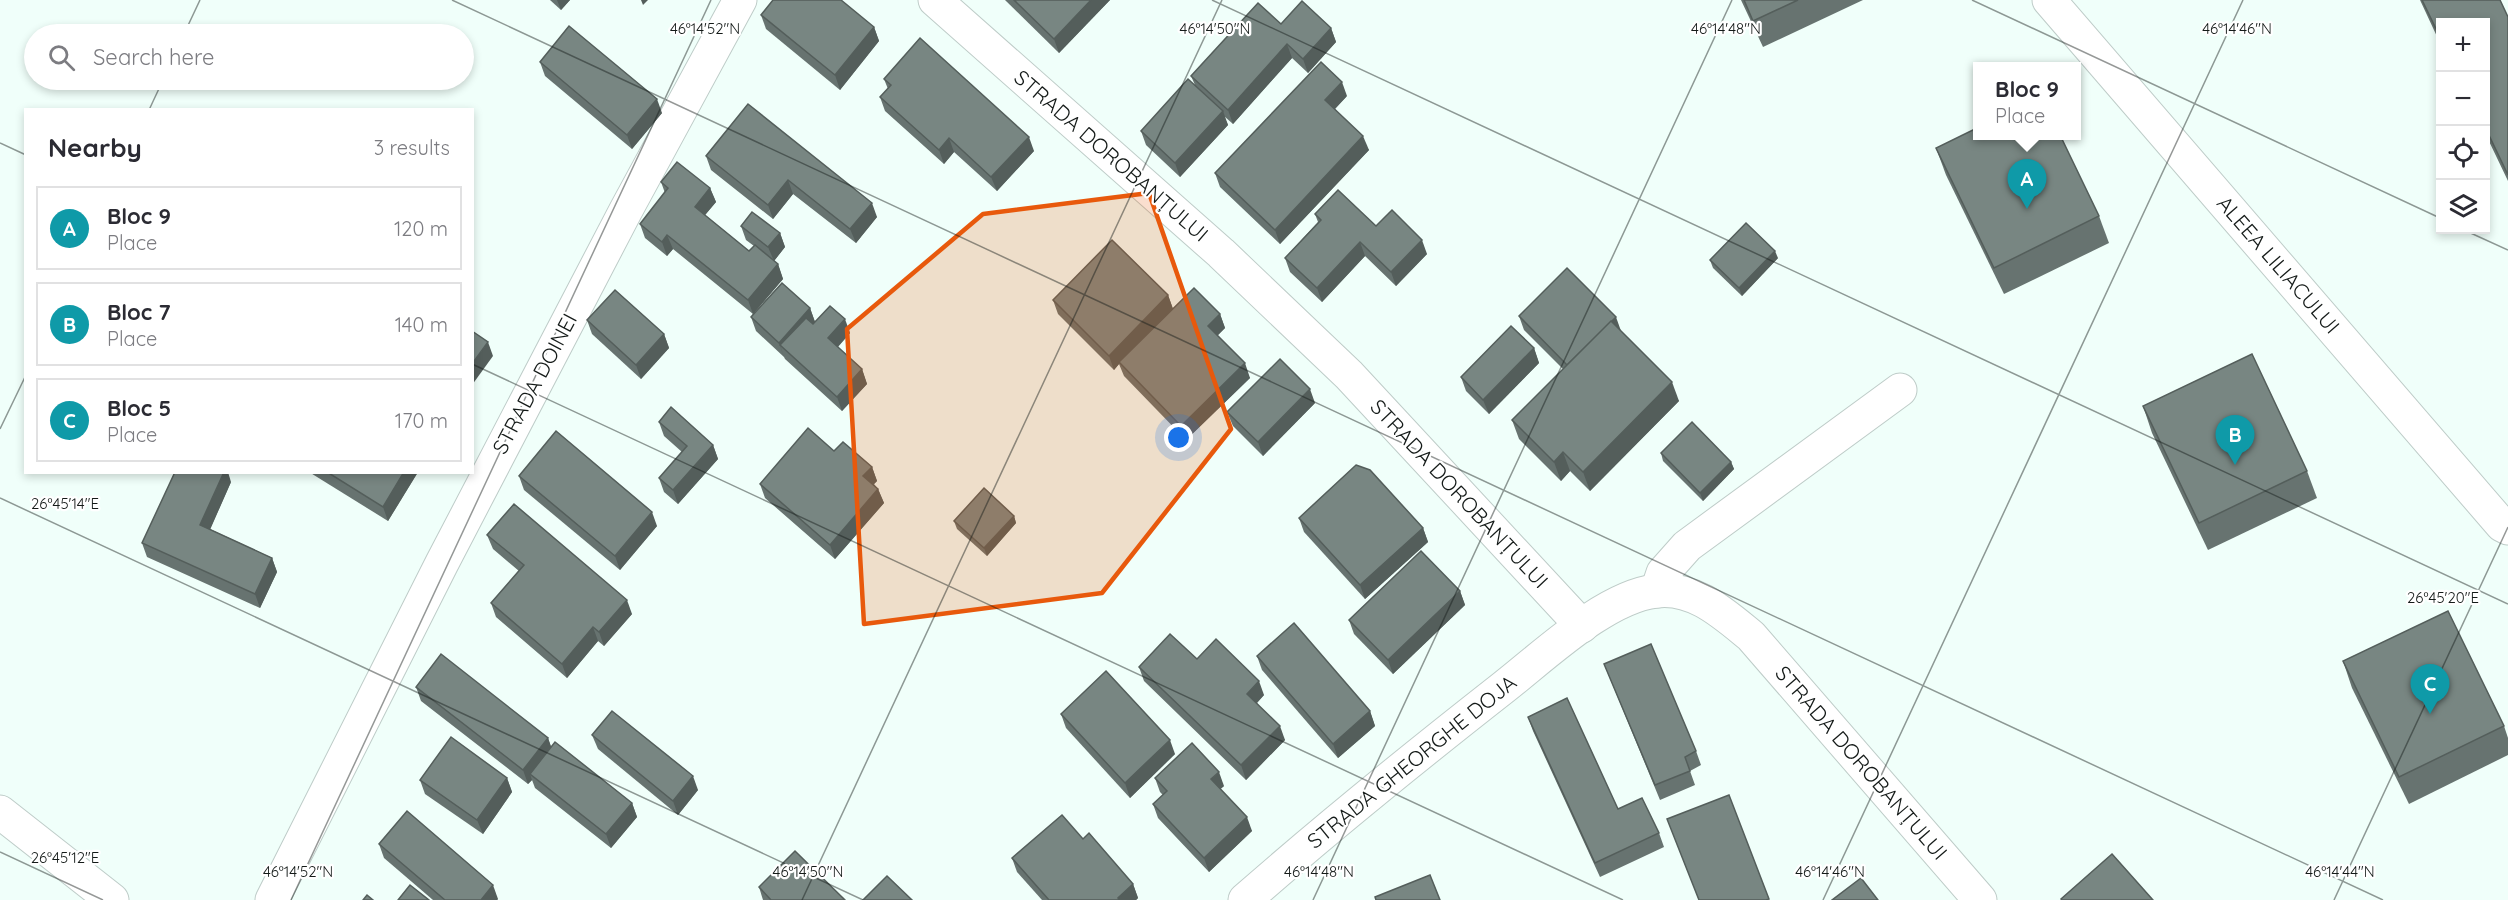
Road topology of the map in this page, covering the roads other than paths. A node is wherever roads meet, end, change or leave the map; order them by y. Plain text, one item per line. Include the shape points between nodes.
1 (740, 0) edge
2 (935, 0) edge
3 (2049, 0) edge
4 (1900, 390) dead end
5 (2508, 528) edge
6 (1657, 591) junction
7 (1582, 626) junction
8 (0, 812) edge
9 (112, 900) edge
10 (272, 900) edge
11 (1245, 900) edge
12 (1980, 900) edge

1 - 10 street, STRADA DOINEI via 464,521
2 - 7 street, STRADA DOROBANȚULUI via 1221,253 1349,375
3 - 5 street, ALEEA LILIACULUI
4 - 6 street via 1687,546 1663,573
6 - 7 street, STRADA DOROBANȚULUI via 1620,601
6 - 12 street, STRADA DOROBANȚULUI via 1689,594 1722,612 1751,636
7 - 11 street, STRADA GHEORGHE DOJA via 1385,780
8 - 9 street

